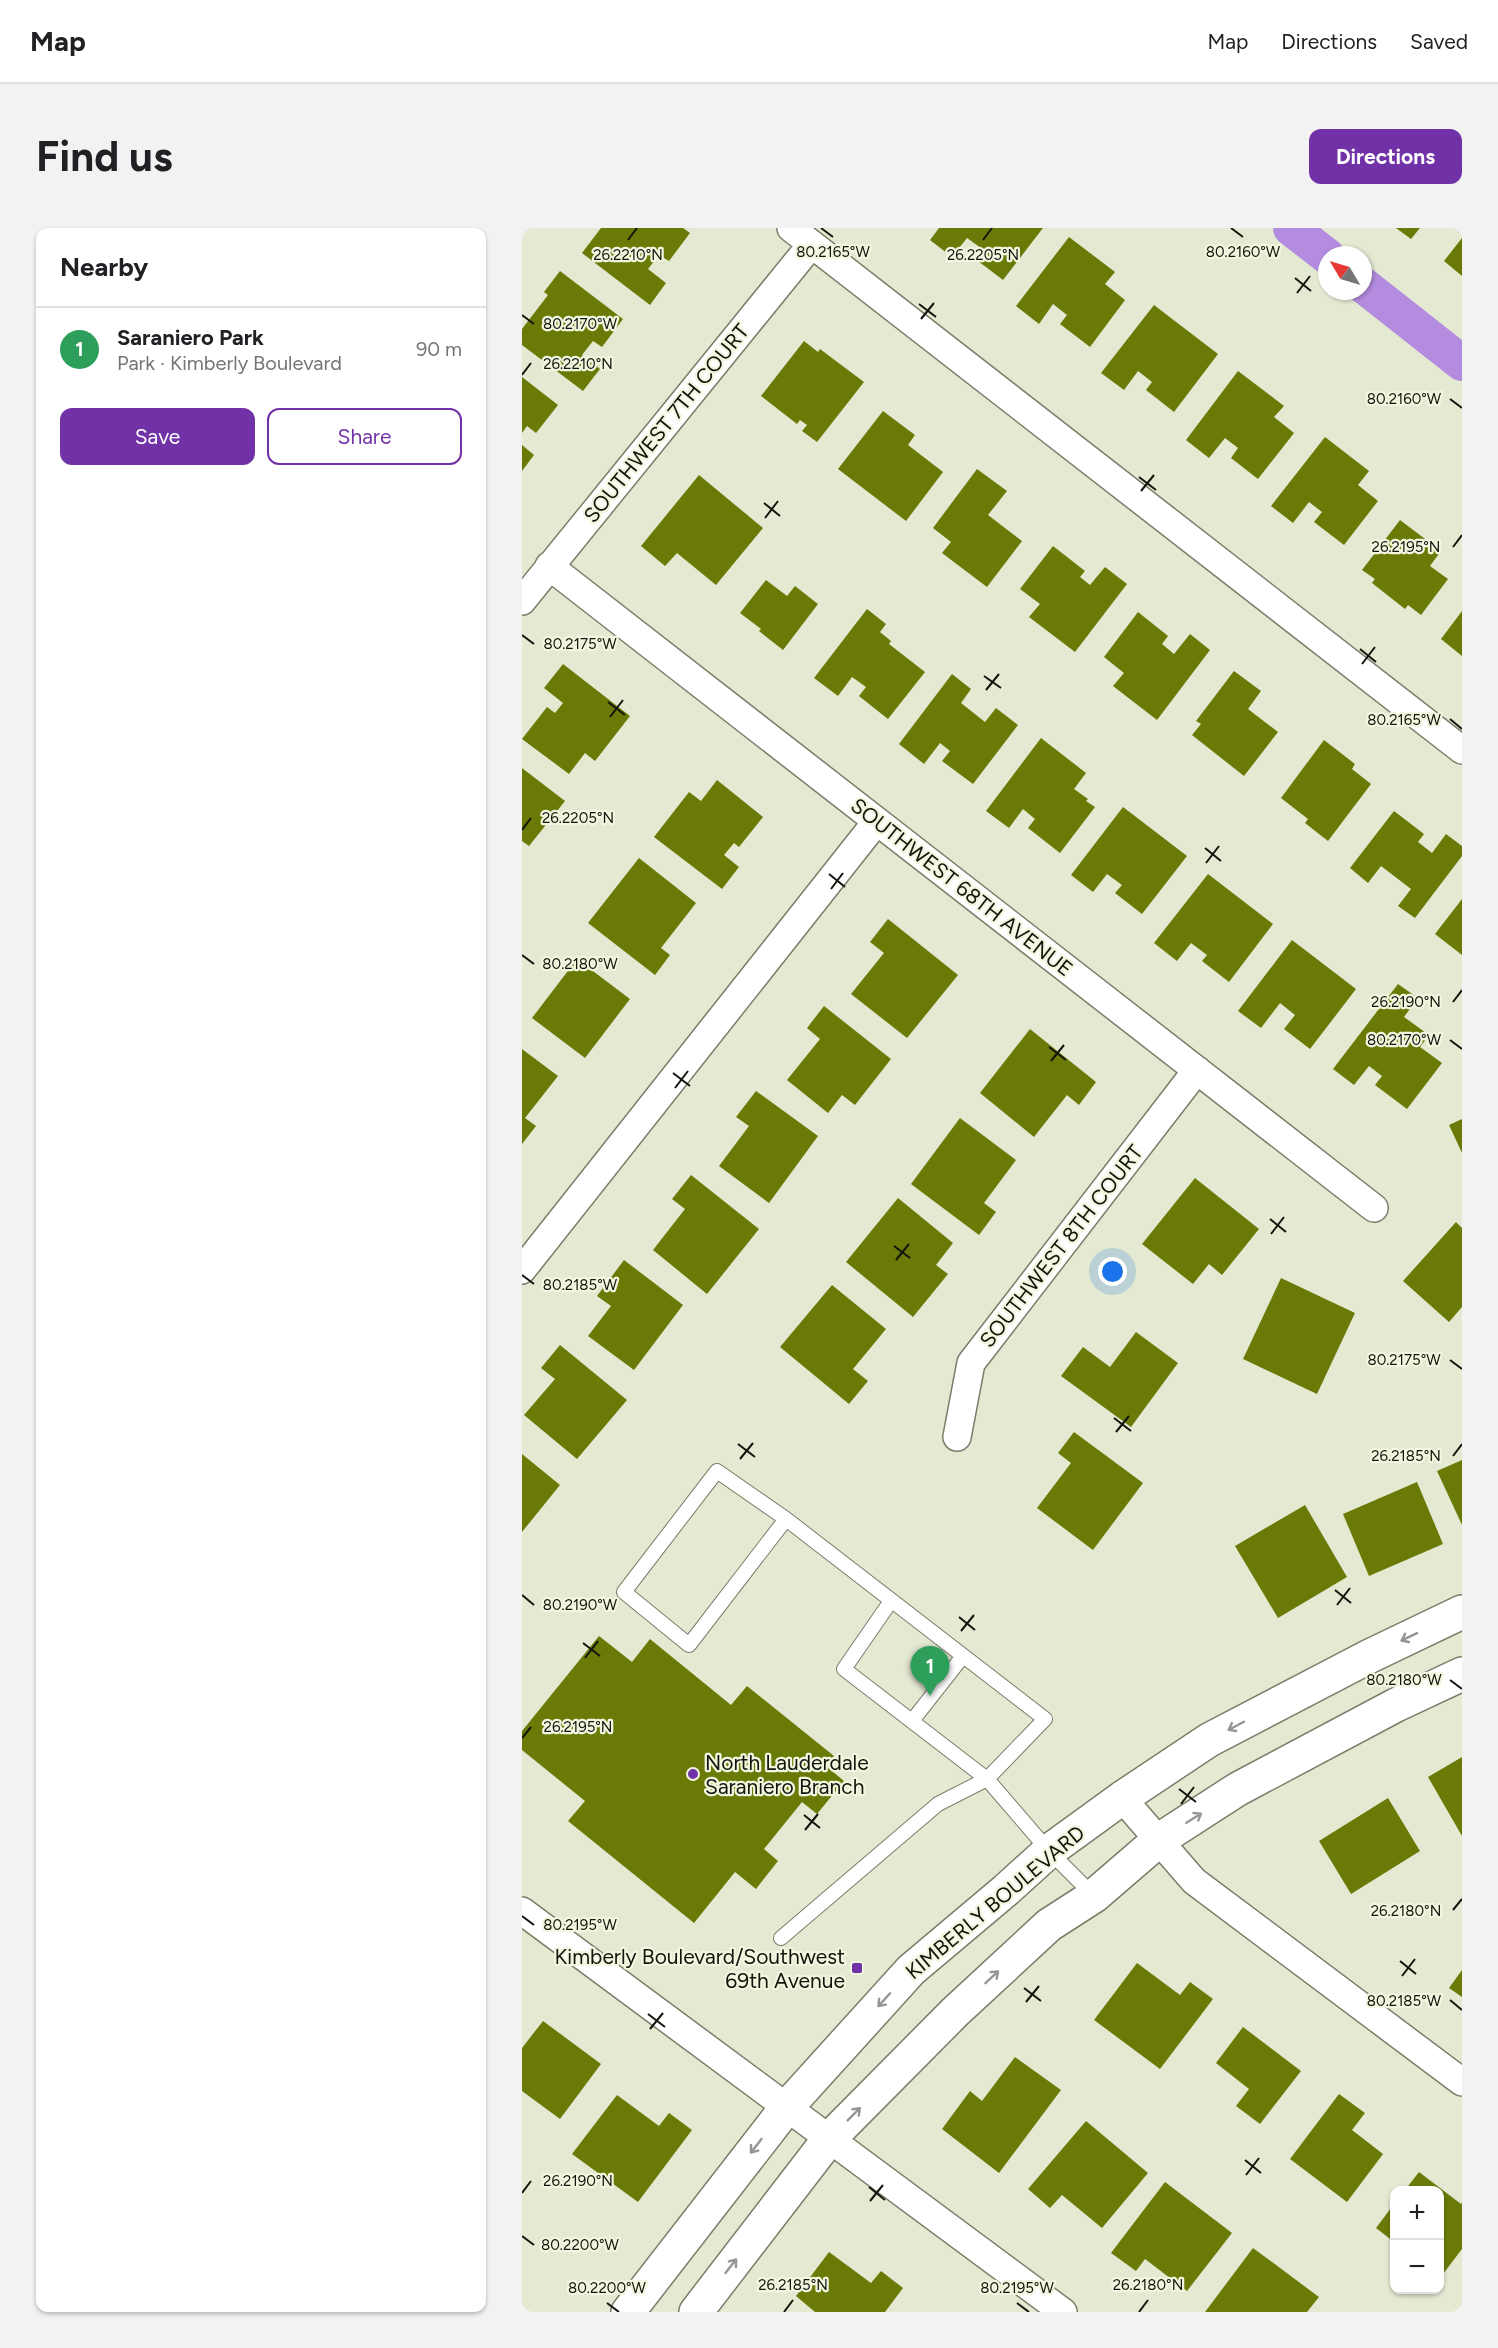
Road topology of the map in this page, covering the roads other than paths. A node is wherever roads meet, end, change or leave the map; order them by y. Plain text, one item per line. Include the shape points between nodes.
1 (801, 236) edge
2 (549, 566) junction
3 (522, 602) edge
4 (1462, 750) edge
5 (877, 821) junction
6 (1197, 1070) junction
7 (1374, 1208) dead end
8 (522, 1270) edge
9 (957, 1437) dead end
10 (786, 1519) junction
11 (891, 1601) junction
12 (1462, 1612) edge
13 (963, 1656) junction
14 (1462, 1674) edge
15 (912, 1721) junction
16 (987, 1779) junction
17 (1122, 1798) junction
18 (1159, 1840) junction
19 (1049, 1851) junction
20 (1094, 1896) junction
21 (522, 1911) edge
22 (781, 1938) dead end
23 (1462, 2082) edge
24 (786, 2107) junction
25 (829, 2139) junction
26 (628, 2312) edge
27 (696, 2312) edge
28 (1063, 2312) edge

1 - 2 street, SOUTHWEST 7TH COURT
1 - 4 street
2 - 3 street, SOUTHWEST 7TH COURT
2 - 5 street, SOUTHWEST 68TH AVENUE
5 - 6 street, SOUTHWEST 68TH AVENUE
5 - 8 street
6 - 7 street, SOUTHWEST 68TH AVENUE
6 - 9 street, SOUTHWEST 8TH COURT via 971,1363
10 - 10 lane via 717,1471 624,1592 689,1645
10 - 11 lane
11 - 13 lane
11 - 15 lane via 844,1669
12 -> 17 street, KIMBERLY BOULEVARD via 1209,1740
13 - 15 lane
13 - 16 lane via 1045,1719
18 -> 14 street via 1238,1790
15 - 16 lane
16 - 19 lane
16 - 22 lane via 938,1804
17 - 18 street
17 - 19 street, KIMBERLY BOULEVARD
18 - 20 street
18 - 23 street via 1194,1881
19 - 20 lane
19 -> 24 street, KIMBERLY BOULEVARD via 911,1970
25 -> 20 street via 955,2012 1049,1925
21 - 24 street
24 - 25 street
24 -> 26 street, KIMBERLY BOULEVARD
27 -> 25 street
25 - 28 street

